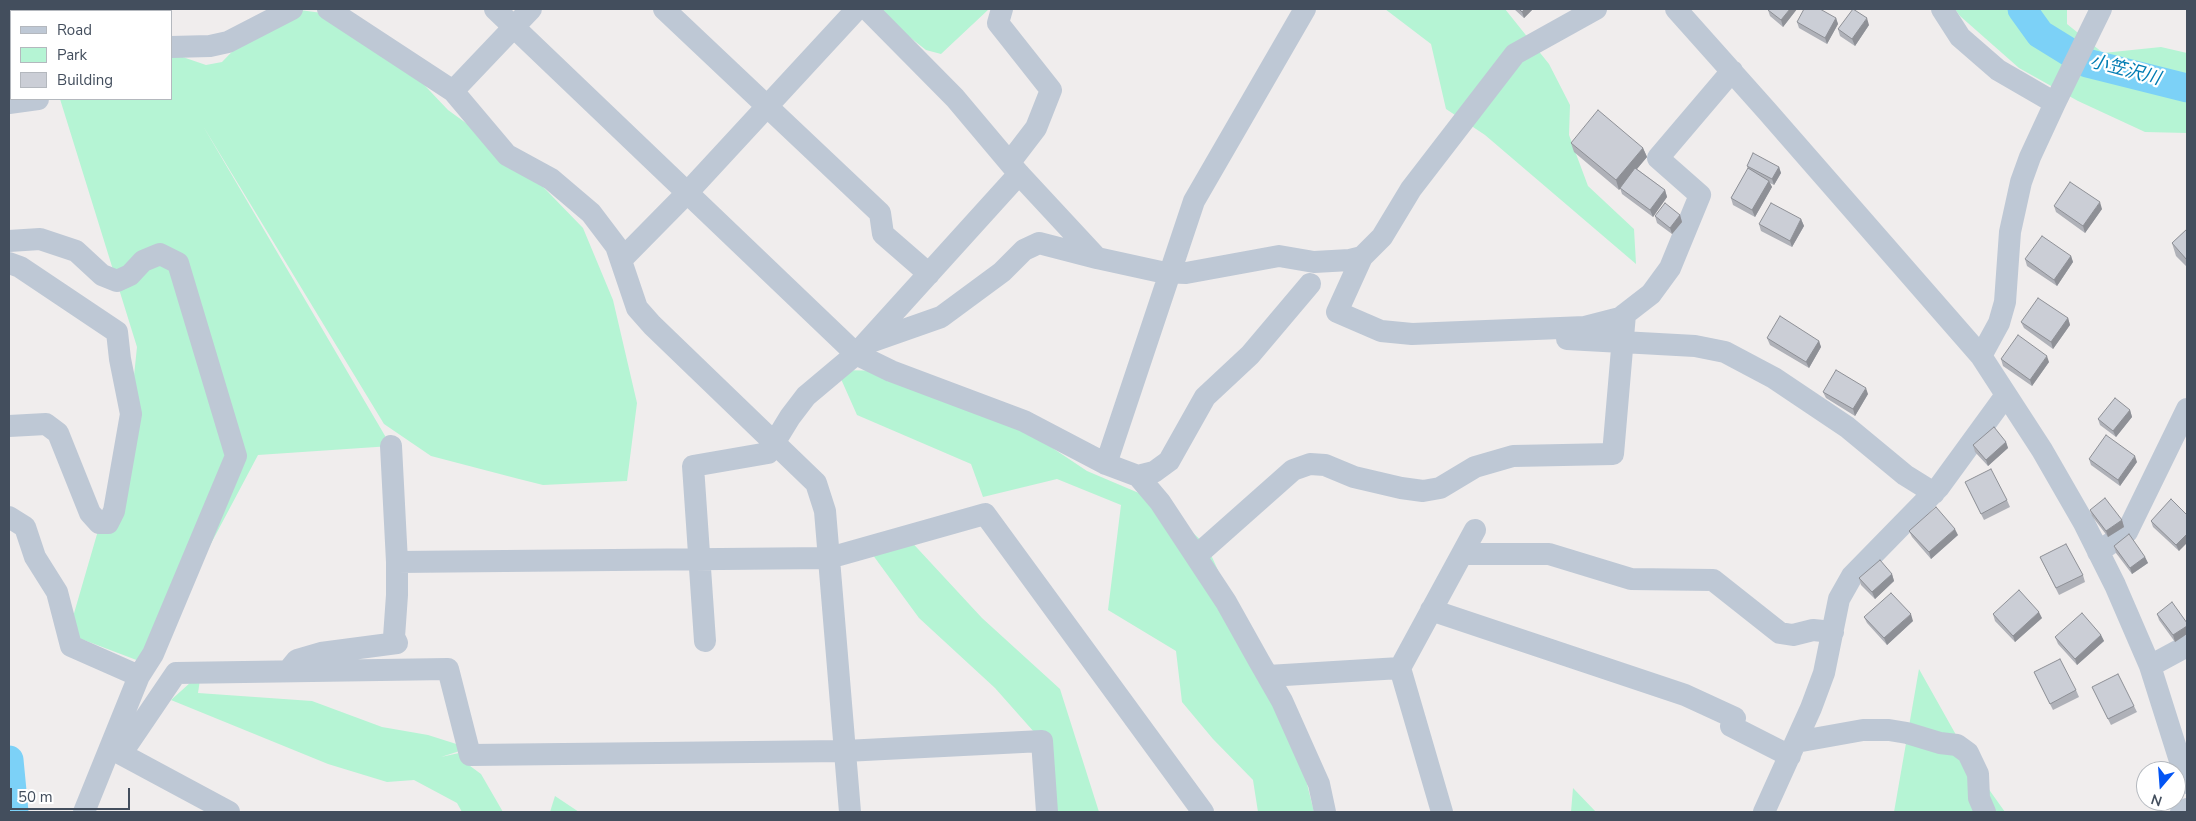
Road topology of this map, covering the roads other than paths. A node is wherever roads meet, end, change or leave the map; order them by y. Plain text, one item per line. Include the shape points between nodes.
1 (292, 9) edge
2 (328, 9) edge
3 (495, 9) edge
4 (531, 9) edge
5 (664, 9) edge
6 (857, 9) edge
7 (867, 9) edge
8 (1002, 9) edge
9 (1305, 9) edge
10 (1596, 9) edge
11 (1676, 9) edge
12 (1942, 9) edge
13 (2102, 9) edge
14 (514, 27) junction
15 (172, 47) edge
16 (1732, 71) junction
17 (453, 91) junction
18 (31, 100) edge
19 (9, 103) edge
20 (2055, 103) junction
21 (766, 107) junction
22 (1014, 168) junction
23 (687, 193) junction
24 (9, 241) edge
25 (1362, 257) junction
26 (1097, 258) junction
27 (621, 260) junction
28 (9, 263) edge
29 (1172, 272) junction
30 (928, 274) junction
31 (1310, 284) dead end
32 (1625, 314) junction
33 (1564, 328) junction
34 (1623, 342) junction
35 (861, 349) junction
36 (1981, 356) junction
37 (2006, 395) junction
38 (2187, 409) edge
39 (9, 426) edge
40 (773, 444) junction
41 (391, 446) dead end
42 (1106, 464) junction
43 (1138, 476) junction
44 (1934, 493) junction
45 (9, 517) edge
46 (1475, 530) dead end
47 (2098, 552) junction
48 (1463, 554) junction
49 (1196, 556) junction
50 (829, 558) junction
51 (700, 559) junction
52 (397, 562) junction
53 (1431, 610) junction
54 (1833, 632) junction
55 (705, 642) dead end
56 (2187, 646) edge
57 (2150, 666) junction
58 (1400, 668) junction
59 (286, 672) junction
60 (139, 676) junction
61 (1268, 676) junction
62 (2179, 730) edge
63 (1793, 748) junction
64 (116, 751) junction
65 (845, 751) junction
66 (2187, 783) edge
67 (2187, 809) edge
68 (84, 812) edge
69 (229, 812) edge
70 (850, 812) edge
71 (1047, 812) edge
72 (1203, 812) edge
73 (1325, 812) edge
74 (1442, 812) edge
75 (1764, 812) edge
76 (1985, 812) edge
77 (2181, 812) edge

1 - 15 street via 228,42
2 - 17 street
3 - 14 street
4 - 14 street
5 - 21 street
6 - 21 street
7 - 22 street via 955,98
8 - 22 street via 998,23 1051,90 1036,128
9 - 29 street via 1194,201
10 - 25 street via 1515,54 1411,189 1382,237
11 - 16 street
12 - 20 street via 1960,37 1998,70
13 - 20 street
14 - 17 street
14 - 23 street
16 - 32 street via 1658,158 1700,195 1670,268 1650,294
16 - 36 street
17 - 27 street via 507,155 551,178 591,213 616,246
18 - 19 street
20 - 36 street via 2021,182 2010,232 2005,302 1999,323
21 - 23 street
21 - 30 street via 880,213 883,234
22 - 26 street
22 - 30 street
23 - 27 street
23 - 35 street
24 - 60 street via 40,240 76,251 102,274 117,281 130,275 143,261 160,254 178,263 234,447 236,456 153,654
25 - 29 street via 1314,262 1279,256 1186,273
25 - 33 street via 1337,312 1381,331 1412,334
26 - 29 street
26 - 35 street via 1039,243 1024,250 1002,272 942,317
27 - 40 street via 637,308
28 - 39 street via 20,267 117,332 131,414 114,511 108,523 99,523 90,513 58,433 46,424
29 - 42 street
30 - 35 street
31 - 43 street via 1250,355 1205,397 1169,461 1154,472
32 - 33 street via 1585,327
32 - 34 street
33 - 34 street via 1564,338
34 - 44 street via 1695,346 1725,352 1774,378 1847,427 1906,475
34 - 49 street via 1613,454 1513,456 1475,467 1440,488 1423,491 1354,477 1325,464 1310,464 1293,470
35 - 40 street via 806,396
35 - 42 street via 892,372 1024,421
36 - 37 street
37 - 44 street
37 - 47 street via 2042,450
38 - 47 street via 2127,532
40 - 50 street via 816,483 825,511
40 - 51 street via 768,453 693,466
41 - 52 street
42 - 43 street
43 - 49 street via 1160,502
44 - 54 street via 1852,576 1839,598
45 - 60 street via 26,527 36,558 57,592 71,646
46 - 48 street
47 - 57 street
48 - 53 street
48 - 54 street via 1549,554 1631,579 1713,580 1780,633
49 - 61 street
50 - 51 street
50 - 65 street
50 - 72 street via 984,514
51 - 52 street
51 - 55 street
52 - 59 street via 394,637 397,643 321,653 297,660
53 - 58 street
53 - 63 street via 1685,694 1735,718 1731,726
54 - 63 street via 1824,673
56 - 57 street
57 - 62 street
58 - 61 street
58 - 74 street
59 - 64 street via 176,673
59 - 65 street via 448,669 470,754
60 - 64 street
61 - 73 street via 1319,784
62 - 66 street
63 - 75 street
63 - 76 street via 1863,730 1889,730 1957,745 1968,753 1978,774 1979,798
64 - 68 street
64 - 69 street
65 - 70 street
65 - 71 street via 1042,741
67 - 77 street

